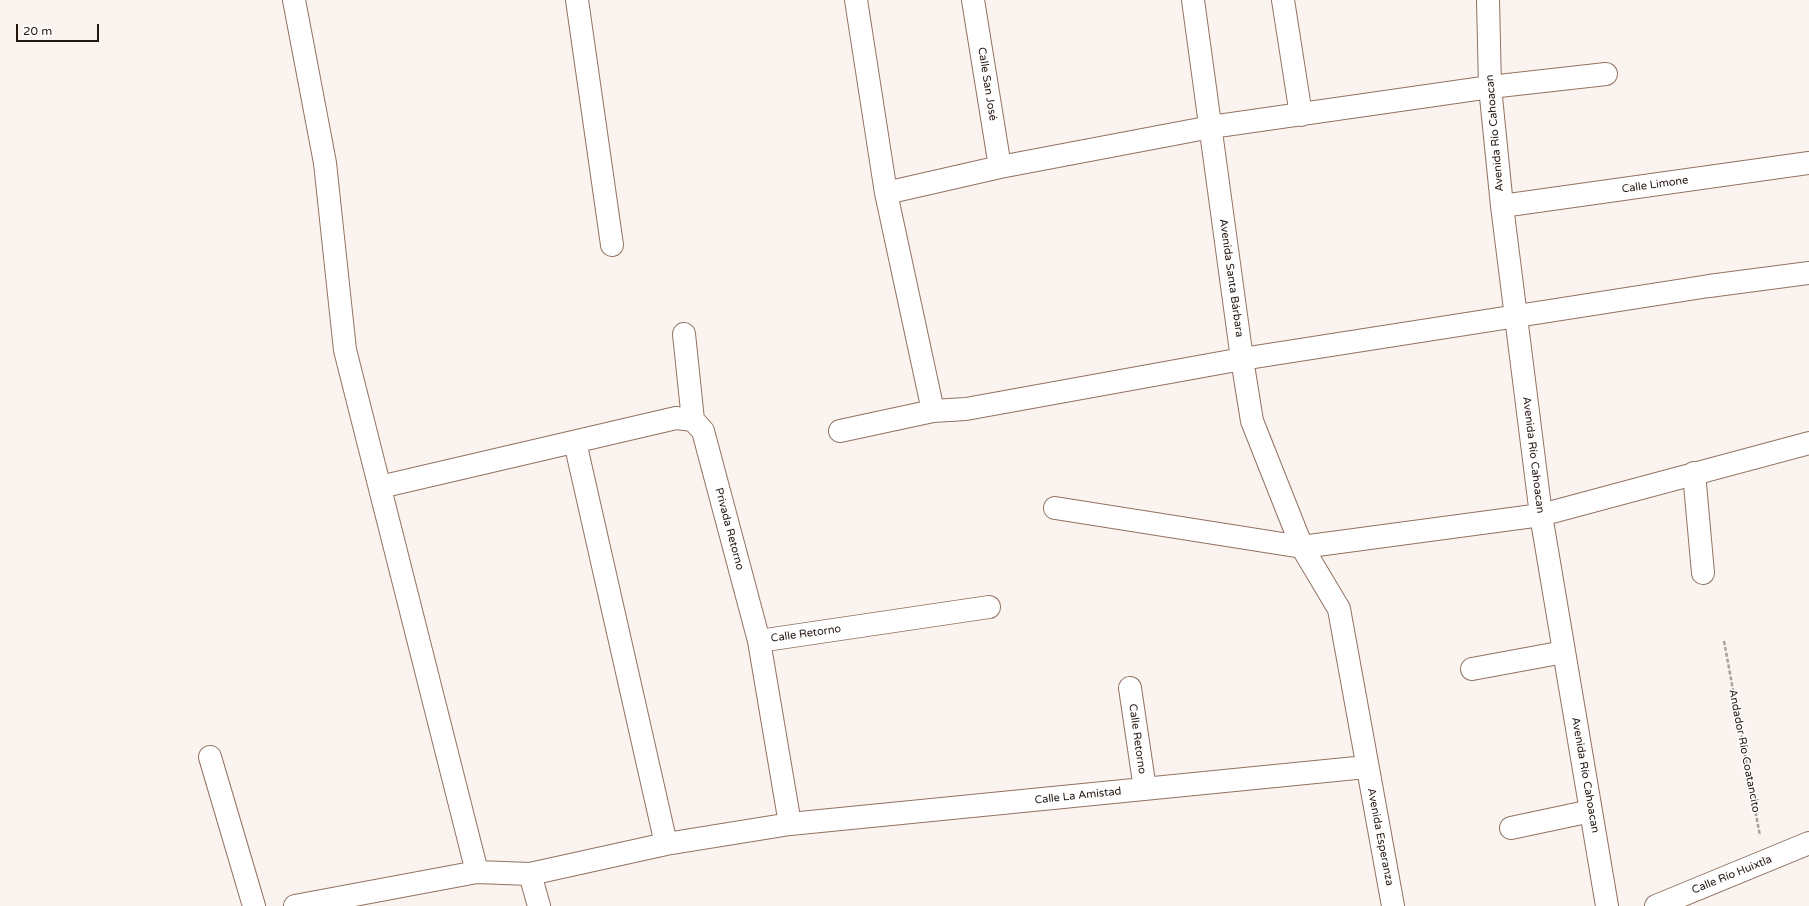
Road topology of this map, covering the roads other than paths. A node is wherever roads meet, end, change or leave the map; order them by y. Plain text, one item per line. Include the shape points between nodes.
1 (294, 0) edge
2 (577, 0) edge
3 (856, 0) edge
4 (973, 0) edge
5 (1193, 0) edge
6 (1283, 0) edge
7 (1488, 0) edge
8 (1606, 74) dead end
9 (1490, 88) junction
10 (1301, 115) junction
11 (1211, 127) junction
12 (1809, 163) edge
13 (1000, 167) junction
14 (886, 193) junction
15 (1502, 206) junction
16 (612, 245) dead end
17 (1809, 273) edge
18 (1515, 316) junction
19 (684, 334) dead end
20 (1242, 359) junction
21 (933, 411) junction
22 (693, 420) junction
23 (840, 431) dead end
24 (575, 442) junction
25 (1809, 442) edge
26 (1694, 474) junction
27 (380, 487) junction
28 (1055, 508) dead end
29 (1541, 515) junction
30 (1302, 547) junction
31 (1703, 573) dead end
32 (989, 607) dead end
33 (759, 641) junction
34 (1564, 652) junction
35 (1472, 669) dead end
36 (1130, 688) dead end
37 (210, 757) dead end
38 (1366, 767) junction
39 (1144, 789) junction
40 (1591, 811) junction
41 (790, 824) junction
42 (1511, 828) dead end
43 (1809, 843) edge
44 (666, 844) junction
45 (477, 872) junction
46 (530, 874) junction
47 (254, 906) edge
48 (295, 906) edge
49 (539, 906) edge
50 (1393, 906) edge
51 (1607, 906) edge
52 (1656, 906) edge

1 - 27 street via 325,163 345,350
2 - 16 street
3 - 14 street
4 - 13 street, Calle San José
5 - 11 street, Avenida Santa Bárbara
6 - 10 street
7 - 9 street, Avenida Río Cahoacan
8 - 9 street
9 - 10 street
9 - 15 street, Avenida Río Cahoacan
10 - 11 street
11 - 13 street
11 - 20 street, Avenida Santa Bárbara
12 - 15 street, Calle Limone
13 - 14 street
14 - 21 street
15 - 18 street, Avenida Río Cahoacan
17 - 18 street
18 - 20 street
18 - 29 street, Avenida Río Cahoacan
19 - 22 street
20 - 21 street via 966,409
20 - 30 street, Avenida Santa Bárbara via 1252,421
21 - 23 street
22 - 24 street via 676,418
22 - 33 street, Privada Retorno via 703,431
24 - 27 street
24 - 44 street
25 - 26 street
26 - 29 street
26 - 31 street
27 - 45 street
28 - 30 street
29 - 30 street
29 - 34 street, Avenida Río Cahoacan
30 - 38 street, Avenida Esperanza via 1338,609
32 - 33 street, Calle Retorno
33 - 41 street, Calle Retorno
34 - 35 street
34 - 40 street, Avenida Río Cahoacan
36 - 39 street, Calle Retorno
37 - 47 street
38 - 39 street, Calle La Amistad
38 - 50 street, Avenida Esperanza
39 - 41 street, Calle La Amistad
40 - 42 street
40 - 51 street, Avenida Río Cahoacan
41 - 44 street, Calle La Amistad
43 - 52 street, Calle Río Huixtla
44 - 46 street, Calle La Amistad
45 - 46 street, Calle La Amistad
45 - 48 street, Calle La Amistad
46 - 49 street

